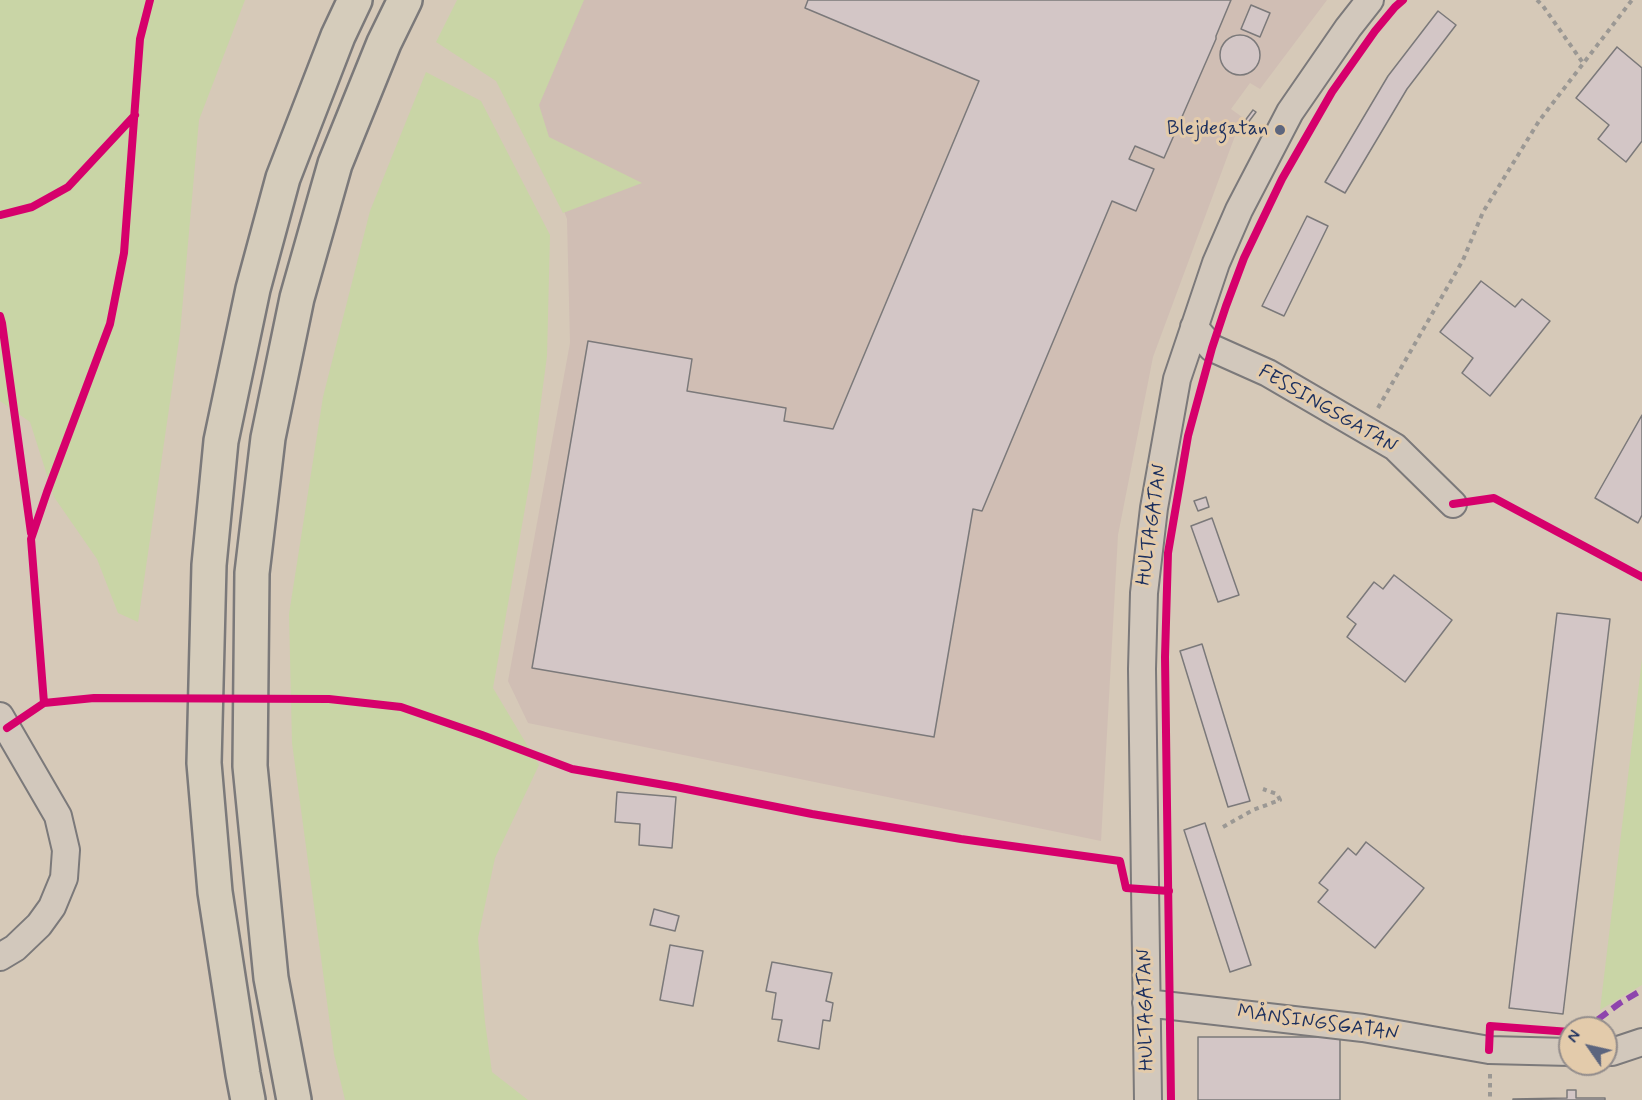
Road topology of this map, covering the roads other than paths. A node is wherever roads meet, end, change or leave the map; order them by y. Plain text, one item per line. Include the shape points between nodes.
1 (355, 0) edge
2 (405, 0) edge
3 (1370, 0) edge
4 (1194, 327) junction
5 (1453, 504) dead end
6 (0, 716) edge
7 (0, 957) edge
8 (1146, 1003) junction
9 (1642, 1042) edge
10 (1618, 1051) edge
11 (1558, 1052) edge
12 (248, 1100) edge
13 (294, 1100) edge
14 (1148, 1100) edge

1 - 12 highway via 283,178 253,289 221,441 209,565 204,763 215,892
2 - 13 highway via 335,164 297,298 268,438 252,573 250,766 271,978
3 - 4 street, HULTAGATAN via 1280,130 1225,242
4 - 5 street, FESSINGSGATAN via 1212,348 1268,373 1395,447
4 - 8 street, HULTAGATAN via 1168,425 1143,593
6 - 7 street via 58,816 66,850 64,878 52,906 39,925
8 - 11 street, MÅNSINGSGATAN via 1363,1028 1489,1050
8 - 14 street, HULTAGATAN
9 - 10 street

